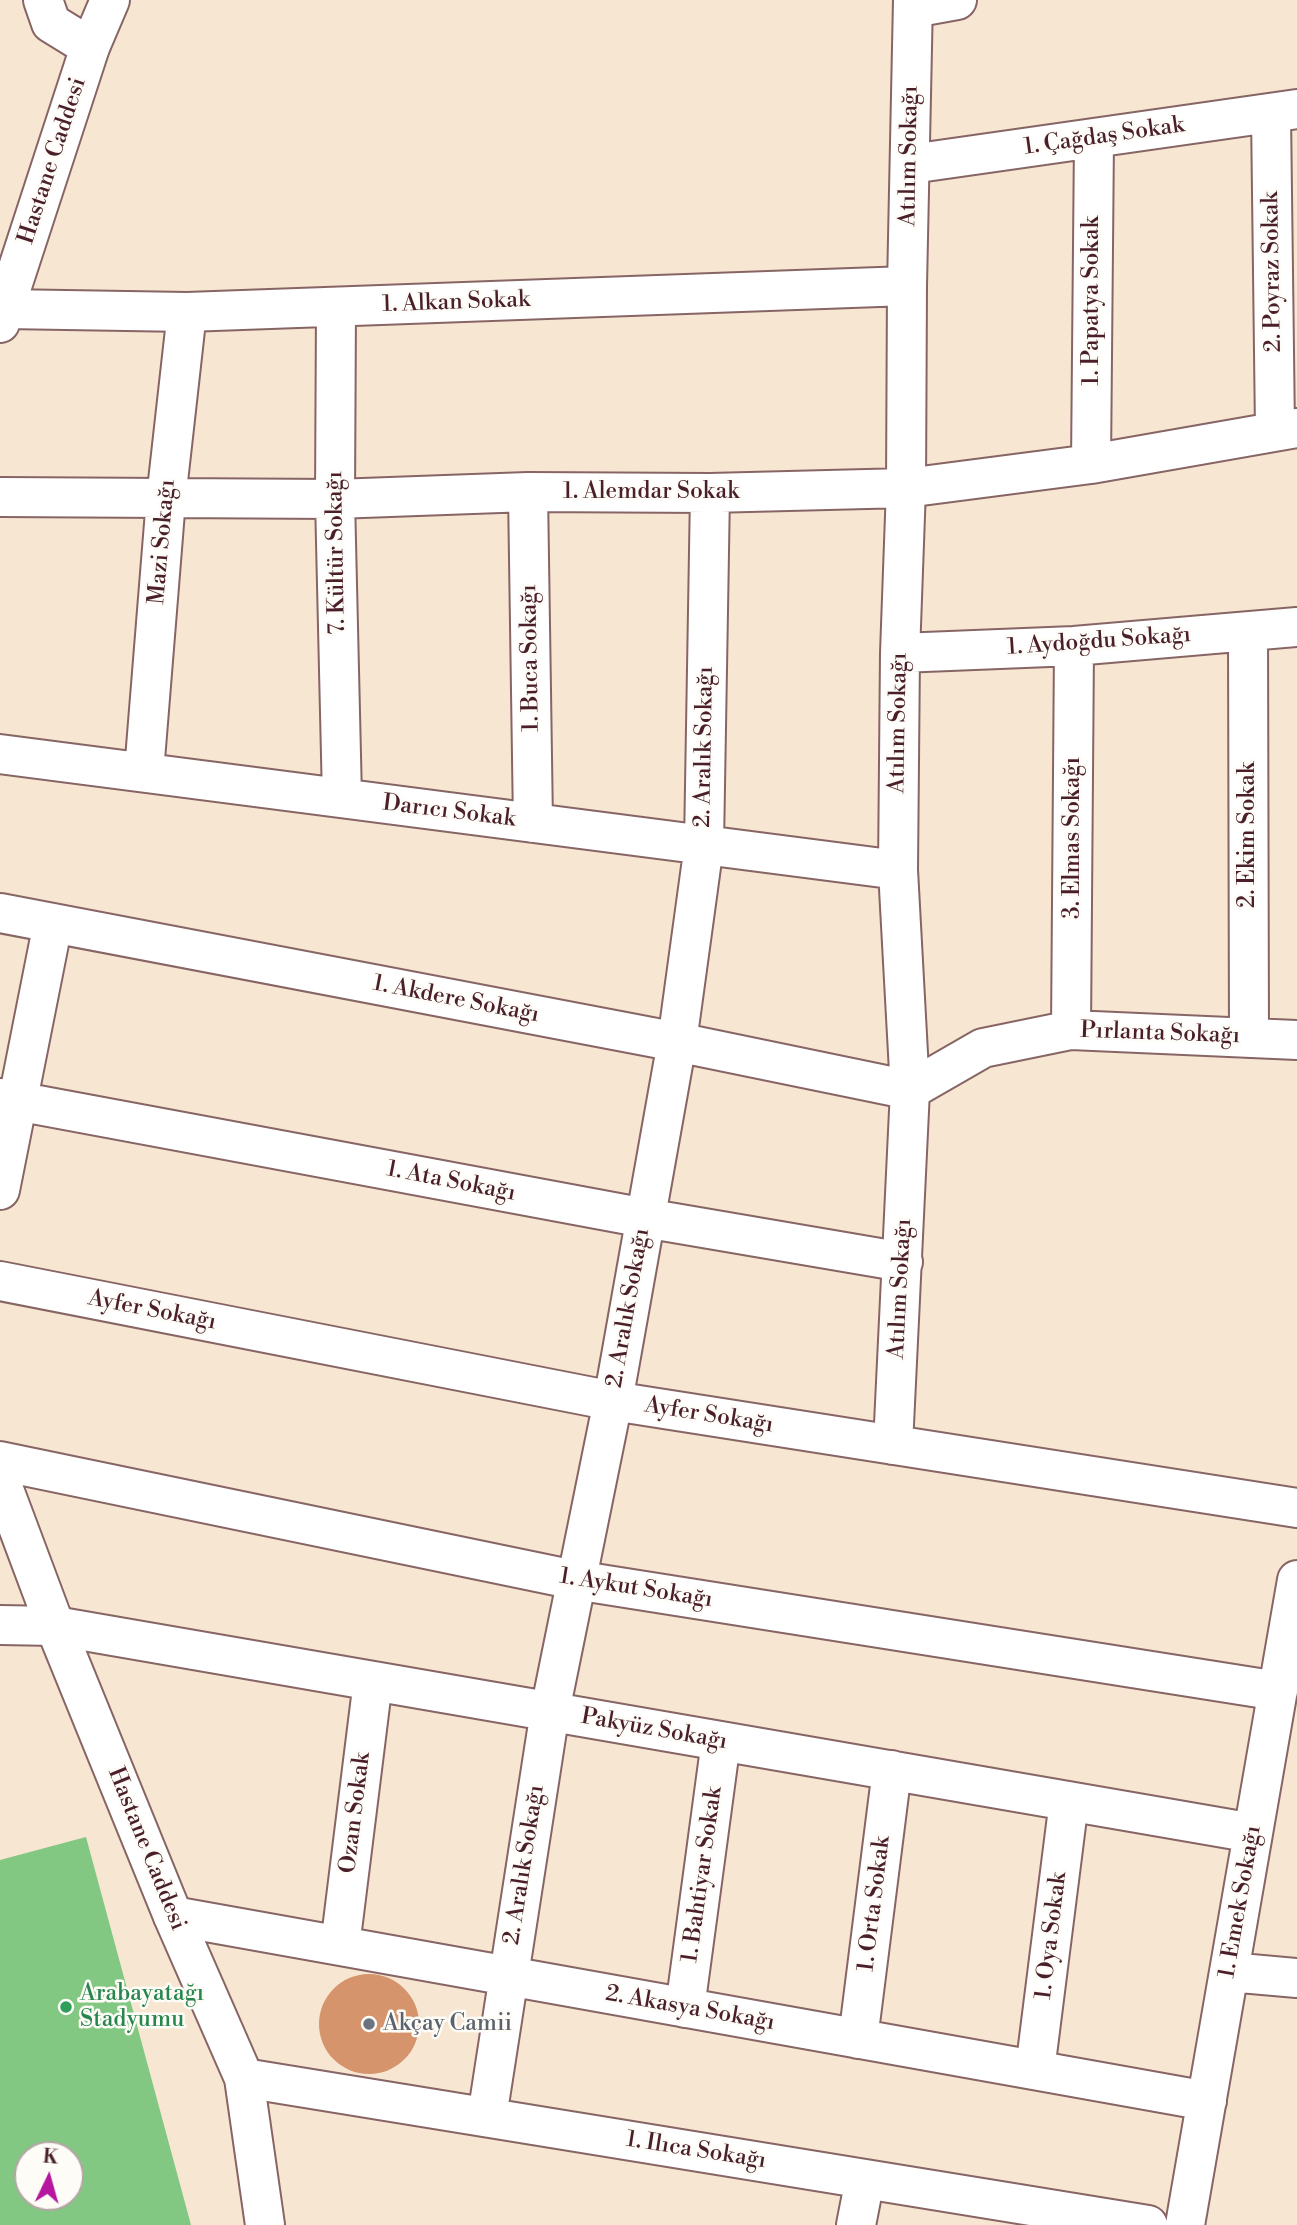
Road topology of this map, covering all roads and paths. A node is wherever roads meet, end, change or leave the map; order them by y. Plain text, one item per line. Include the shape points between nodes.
1 (43, 0) edge
2 (110, 0) edge
3 (957, 0) edge
4 (913, 4) edge
5 (90, 47) junction
6 (1284, 111) edge
7 (1094, 138) junction
8 (911, 164) junction
9 (907, 286) junction
10 (336, 307) junction
11 (187, 312) junction
12 (2, 316) edge
13 (1286, 430) edge
14 (1091, 464) junction
15 (906, 488) junction
16 (528, 492) junction
17 (710, 493) junction
18 (0, 497) edge
19 (166, 499) junction
20 (335, 499) junction
21 (1297, 627) edge
22 (1248, 632) junction
23 (1074, 646) junction
24 (900, 653) junction
25 (0, 754) edge
26 (144, 772) junction
27 (342, 798) junction
28 (533, 823) junction
29 (704, 845) junction
30 (898, 870) junction
31 (0, 913) edge
32 (53, 923) junction
33 (1071, 1030) junction
34 (1249, 1038) junction
35 (1297, 1040) edge
36 (677, 1042) junction
37 (910, 1090) junction
38 (9, 1100) edge
39 (0, 1191) edge
40 (645, 1218) junction
41 (903, 1262) junction
42 (0, 1281) edge
43 (613, 1401) junction
44 (893, 1445) junction
45 (0, 1461) edge
46 (0, 1479) edge
47 (1297, 1508) edge
48 (575, 1580) junction
49 (1297, 1580) edge
50 (0, 1625) edge
51 (55, 1626) junction
52 (373, 1681) junction
53 (1278, 1690) junction
54 (550, 1712) junction
55 (1284, 1732) edge
56 (721, 1741) junction
57 (892, 1770) junction
58 (1069, 1801) junction
59 (1253, 1833) junction
60 (173, 1916) junction
61 (340, 1946) junction
62 (1229, 1972) junction
63 (508, 1976) junction
64 (1297, 1978) edge
65 (685, 2008) junction
66 (858, 2039) junction
67 (1035, 2070) junction
68 (244, 2077) junction
69 (1207, 2101) junction
70 (487, 2117) junction
71 (865, 2179) junction
72 (265, 2225) edge
73 (856, 2225) edge
74 (1148, 2225) edge
75 (1185, 2225) edge

1 - 5 street via 51,23
2 - 5 street, Hastane Caddesi
3 - 4 street
4 - 8 street, Atılım Sokağı
5 - 12 street, Hastane Caddesi
6 - 7 street, 1. Çağdaş Sokak
6 - 13 street, 2. Poyraz Sokak
7 - 8 street, 1. Çağdaş Sokak
7 - 14 street, 1. Papatya Sokak
8 - 9 street, Atılım Sokağı
9 - 10 street, 1. Alkan Sokak
9 - 15 street, Atılım Sokağı
10 - 11 street, 1. Alkan Sokak
10 - 20 street, 7. Kültür Sokağı
11 - 12 street, 1. Alkan Sokak
11 - 19 street, Mazi Sokağı
13 - 14 street, 1. Alemdar Sokak
14 - 15 street, 1. Alemdar Sokak
15 - 17 street, 1. Alemdar Sokak
15 - 24 street, Atılım Sokağı
16 - 17 street, 1. Alemdar Sokak
16 - 20 street, 1. Alemdar Sokak
16 - 28 street, 1. Buca Sokağı
17 - 29 street, 2. Aralık Sokağı
18 - 19 street, 1. Alemdar Sokak
19 - 20 street, 1. Alemdar Sokak
19 - 26 street, Mazi Sokağı
20 - 27 street, 7. Kültür Sokağı
21 - 22 street, 1. Aydoğdu Sokağı
22 - 23 street, 1. Aydoğdu Sokağı
22 - 34 street, 2. Ekim Sokak
23 - 24 street, 1. Aydoğdu Sokağı
23 - 33 street, 3. Elmas Sokağı
24 - 30 street, Atılım Sokağı
25 - 26 street, Darıcı Sokak
26 - 27 street, Darıcı Sokak
27 - 28 street, Darıcı Sokak
28 - 29 street, Darıcı Sokak
29 - 30 street, Darıcı Sokak
29 - 36 street, 2. Aralık Sokağı
30 - 37 street, Atılım Sokağı
31 - 32 street, 1. Akdere Sokağı
32 - 36 street, 1. Akdere Sokağı
32 - 38 street
33 - 34 street, Pırlanta Sokağı
33 - 37 street, Pırlanta Sokağı via 983,1048
34 - 35 street, Pırlanta Sokağı
36 - 37 street, 1. Akdere Sokağı
36 - 40 street, 2. Aralık Sokağı
37 - 41 street, Atılım Sokağı
38 - 39 street
38 - 40 street, 1. Ata Sokağı
40 - 41 street, 1. Ata Sokağı
40 - 43 street, 2. Aralık Sokağı
41 - 44 street, Atılım Sokağı
42 - 43 street, Ayfer Sokağı
43 - 44 street, Ayfer Sokağı
43 - 48 street, 2. Aralık Sokağı
44 - 47 street, Ayfer Sokağı
45 - 48 street, 1. Aykut Sokağı
46 - 51 street, Hastane Caddesi
48 - 53 street, 1. Aykut Sokağı
48 - 54 street, 2. Aralık Sokağı
49 - 53 street, 1. Emek Sokağı
50 - 51 street, Pakyüz Sokağı
51 - 52 street, Pakyüz Sokağı
51 - 60 street, Hastane Caddesi
52 - 54 street, Pakyüz Sokağı
52 - 61 street, Ozan Sokak
53 - 55 street, 1. Emek Sokağı
54 - 56 street, Pakyüz Sokağı
54 - 63 street, 2. Aralık Sokağı
55 - 59 street, 1. Emek Sokağı
56 - 57 street, Pakyüz Sokağı
56 - 65 street, 1. Bahtiyar Sokak
57 - 58 street, Pakyüz Sokağı
57 - 66 street, 1. Orta Sokak
58 - 59 street, Pakyüz Sokağı
58 - 67 street, 1. Oya Sokak
59 - 62 street, 1. Emek Sokağı
60 - 61 street, 2. Akasya Sokağı
60 - 68 street, Hastane Caddesi
61 - 63 street, 2. Akasya Sokağı
62 - 64 street
62 - 69 street, 1. Emek Sokağı
63 - 65 street, 2. Akasya Sokağı
63 - 70 street, 2. Aralık Sokağı
65 - 66 street, 2. Akasya Sokağı
66 - 67 street, 2. Akasya Sokağı
67 - 69 street, 2. Akasya Sokağı
68 - 70 street, 1. Ilıca Sokağı
68 - 72 street, Hastane Caddesi
69 - 75 street, 1. Emek Sokağı
70 - 71 street, 1. Ilıca Sokağı
71 - 73 street
71 - 74 street, 1. Ilıca Sokağı

